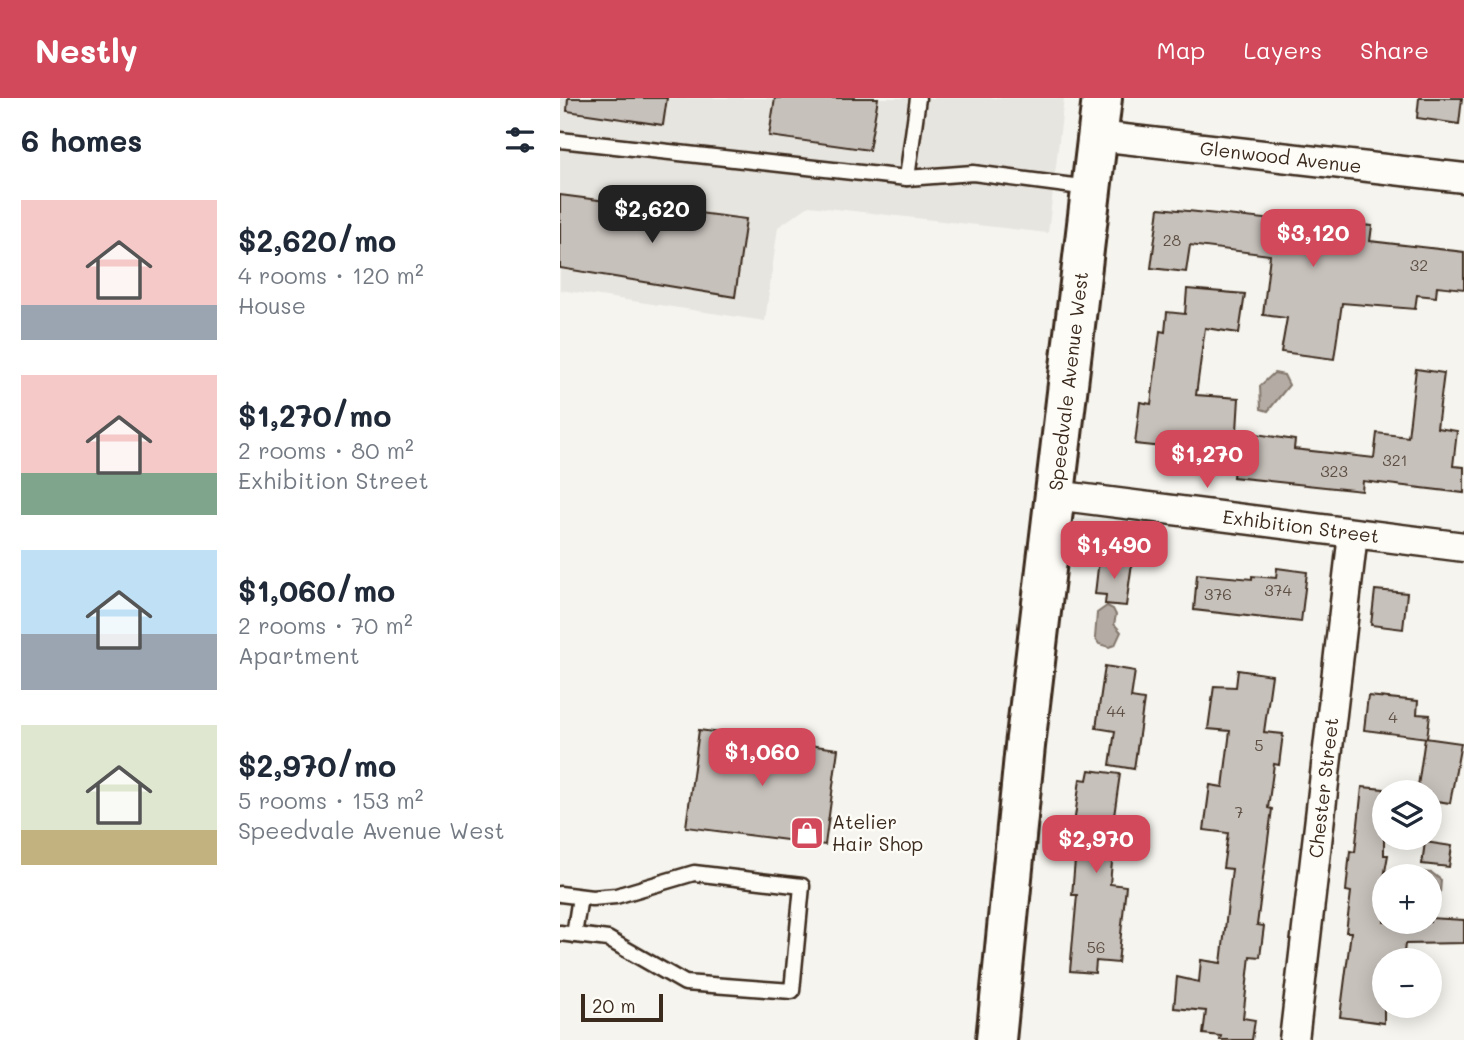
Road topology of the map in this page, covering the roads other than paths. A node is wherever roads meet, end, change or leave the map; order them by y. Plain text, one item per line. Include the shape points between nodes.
1 (918, 98) edge
2 (1102, 98) edge
3 (1098, 136) junction
4 (560, 139) edge
5 (907, 178) junction
6 (1464, 178) edge
7 (1093, 188) junction
8 (1055, 495) junction
9 (1353, 534) junction
10 (1464, 547) edge
11 (560, 894) edge
12 (580, 897) junction
13 (567, 934) edge
14 (996, 1040) edge
15 (1294, 1040) edge

1 - 5 lane
2 - 3 main road, Speedvale Avenue West
3 - 6 street, Glenwood Avenue
3 - 7 main road, Speedvale Avenue West
4 - 5 lane
5 - 7 lane via 973,173
7 - 8 main road, Speedvale Avenue West
8 - 9 street, Exhibition Street
8 - 14 main road, Speedvale Avenue West
9 - 10 street, Exhibition Street
9 - 15 street, Chester Street
11 - 12 lane
12 - 13 lane
12 - 13 lane via 616,896 694,873 802,886 792,991 685,983 608,939

